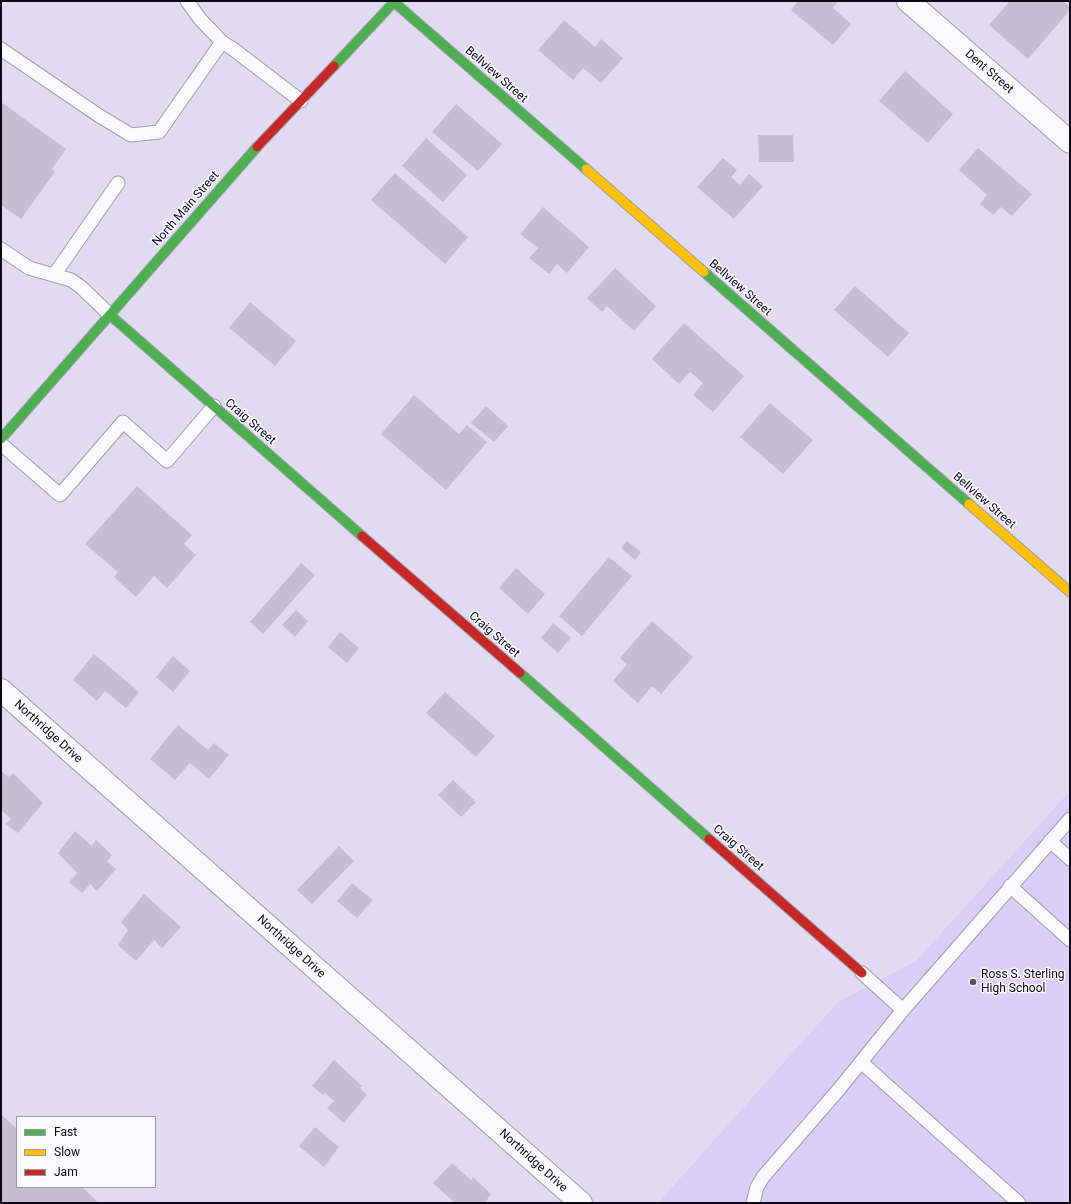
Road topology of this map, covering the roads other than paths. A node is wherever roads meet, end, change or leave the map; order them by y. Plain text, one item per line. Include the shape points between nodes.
1 (187, 1) edge
2 (908, 1) edge
3 (395, 2) edge
4 (222, 42) junction
5 (1, 49) edge
6 (301, 101) junction
7 (1070, 142) edge
8 (118, 183) dead end
9 (1, 249) edge
10 (54, 275) junction
11 (110, 315) junction
12 (214, 406) junction
13 (1, 417) edge
14 (13, 424) junction
15 (1, 438) edge
16 (1, 444) edge
17 (1070, 592) edge
18 (1, 690) edge
19 (1070, 819) edge
20 (1050, 841) junction
21 (1070, 859) edge
22 (1010, 886) junction
23 (1070, 940) edge
24 (862, 973) joint
25 (903, 1010) junction
26 (861, 1062) junction
27 (581, 1203) edge
28 (753, 1203) edge
29 (1019, 1203) edge

1 - 4 lane
2 - 7 street, Dent Street
3 - 6 street, North Main Street
3 - 17 street, Bellview Street
4 - 5 lane via 158,132 131,135
4 - 6 lane
6 - 11 street, North Main Street
8 - 10 lane
9 - 10 lane via 29,268
10 - 11 lane via 71,280 81,287
11 - 12 street, Craig Street
11 - 14 street, North Main Street
12 - 16 lane via 166,460 123,422 60,495
12 - 24 street, Craig Street
13 - 14 lane
14 - 15 street, North Main Street
18 - 27 street, Northridge Drive
19 - 20 lane
20 - 21 lane
20 - 22 lane
22 - 23 lane
22 - 25 lane
24 - 25 lane
25 - 26 lane
26 - 28 lane via 763,1176
26 - 29 lane

